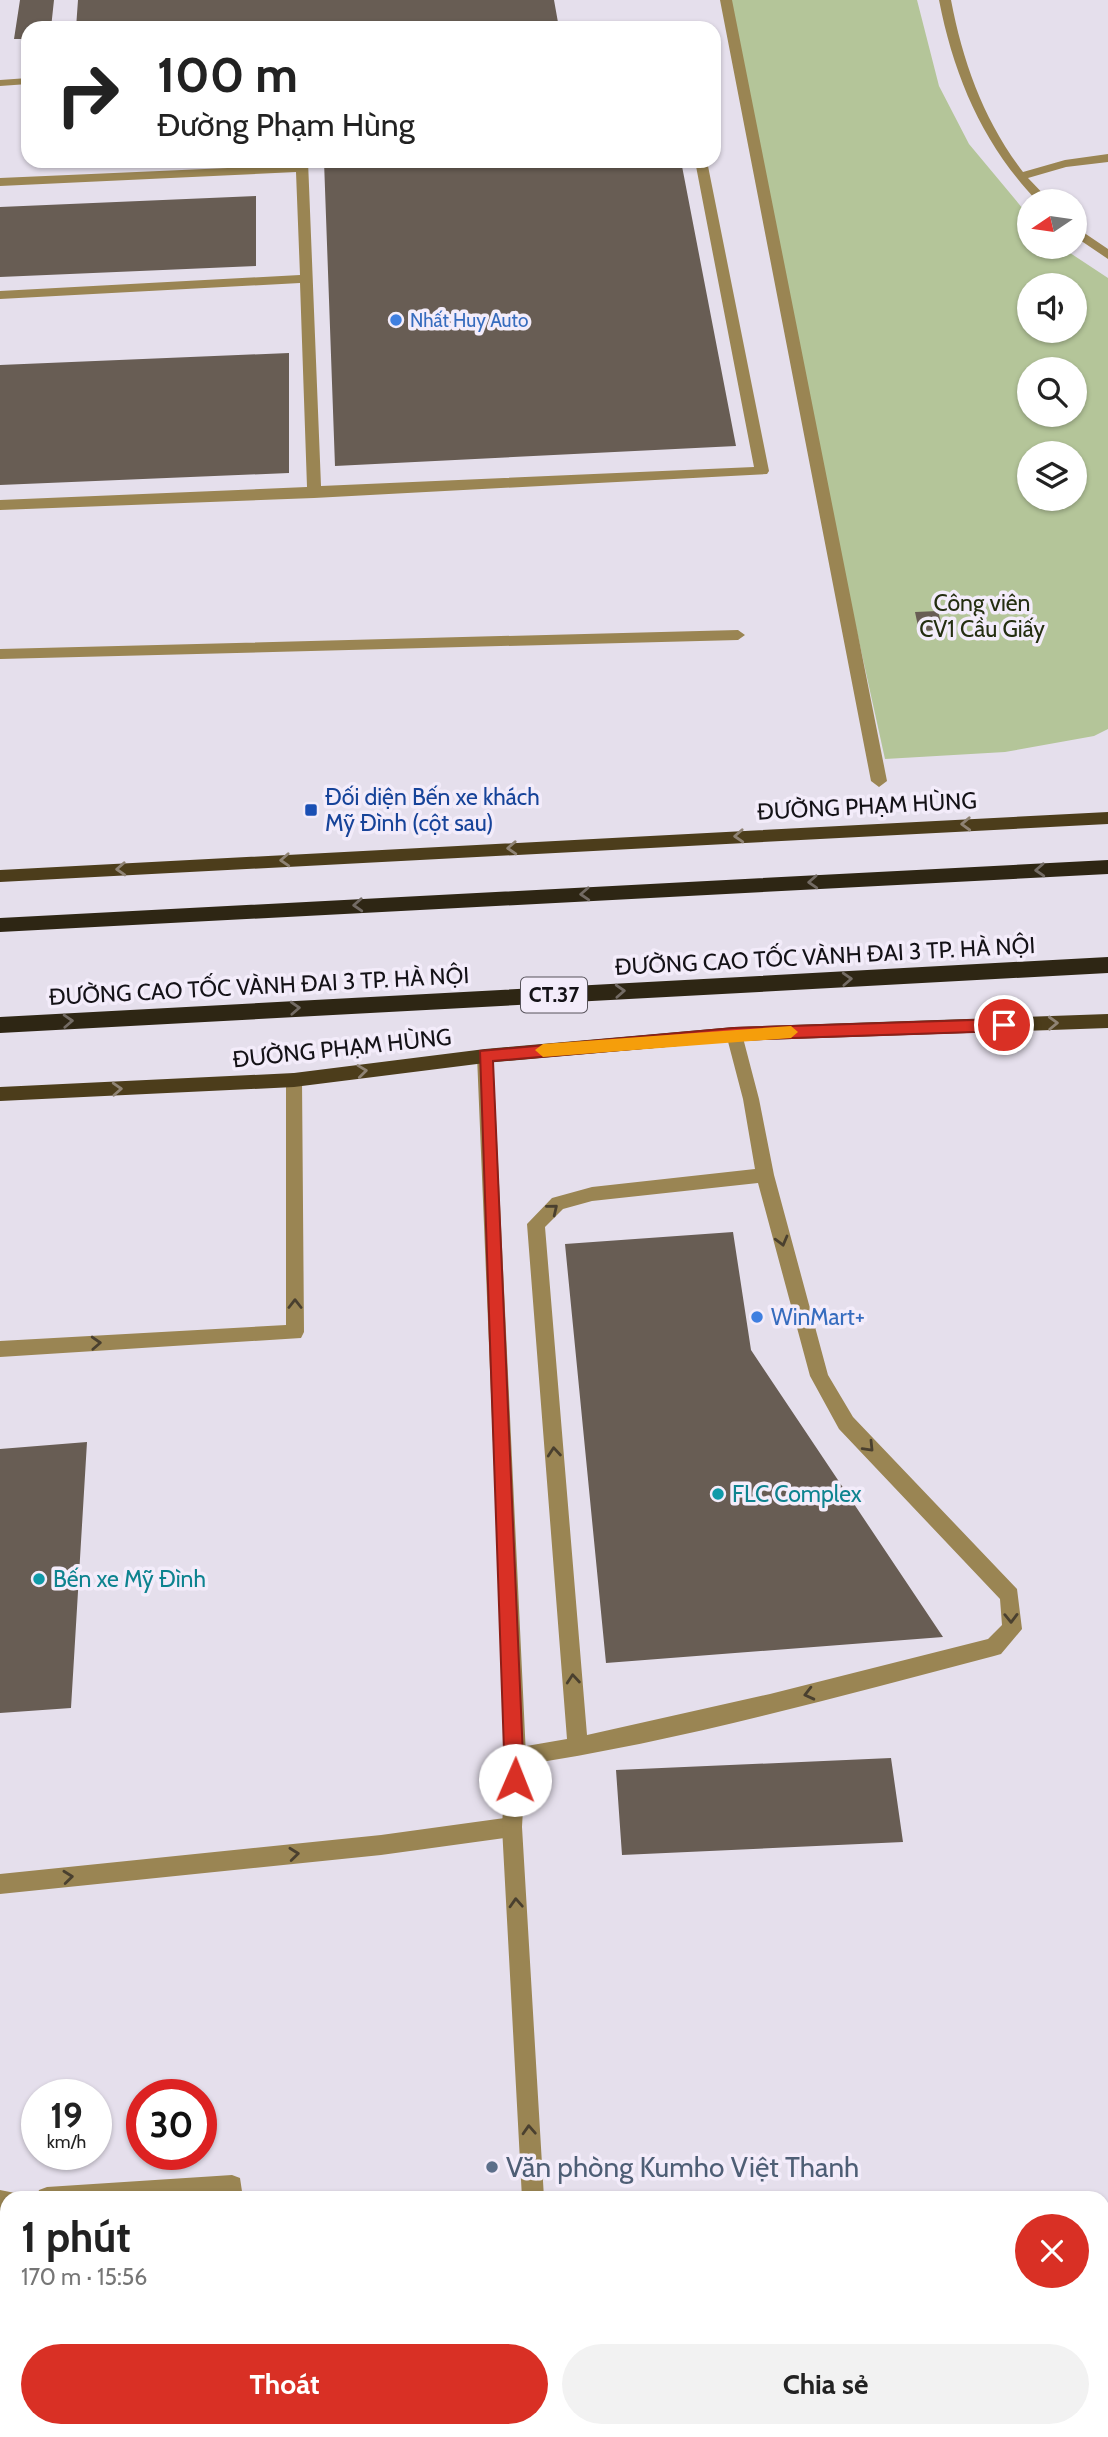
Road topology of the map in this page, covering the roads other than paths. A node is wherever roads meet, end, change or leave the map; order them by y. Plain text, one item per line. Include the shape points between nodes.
1 (726, 0) edge
2 (945, 0) edge
3 (21, 82) edge
4 (0, 83) edge
5 (1108, 158) edge
6 (249, 168) edge
7 (302, 168) edge
8 (702, 168) edge
9 (1021, 176) junction
10 (0, 182) edge
11 (1033, 189) edge
12 (1087, 240) edge
13 (1108, 255) edge
14 (306, 279) junction
15 (0, 295) edge
16 (314, 493) junction
17 (0, 505) edge
18 (738, 635) dead end
19 (0, 653) edge
20 (879, 780) dead end
21 (1108, 818) edge
22 (1108, 867) edge
23 (0, 876) edge
24 (0, 925) edge
25 (1108, 965) edge
26 (1108, 1021) edge
27 (0, 1025) edge
28 (734, 1034) junction
29 (485, 1056) junction
30 (294, 1080) junction
31 (0, 1094) edge
32 (765, 1175) junction
33 (0, 1349) edge
34 (578, 1747) junction
35 (516, 1756) junction
36 (512, 1828) junction
37 (0, 1884) edge
38 (155, 2191) edge
39 (232, 2191) edge
40 (533, 2191) edge

1 - 20 street
2 - 9 street via 960,66 986,128
3 - 4 street
5 - 9 street
6 - 10 street
7 - 14 street
8 - 16 street via 762,471
9 - 11 street
12 - 13 street
14 - 15 street
14 - 16 street
16 - 17 street
18 - 19 street
21 -> 23 main road, ĐƯỜNG PHẠM HÙNG
22 -> 24 highway
27 -> 25 highway, ĐƯỜNG CAO TỐC VÀNH ĐAI 3 TP. HÀ NỘI / CT.37
28 -> 26 main road, ĐƯỜNG PHẠM HÙNG
28 - 29 main road, ĐƯỜNG PHẠM HÙNG
28 - 32 street
30 -> 29 main road, ĐƯỜNG PHẠM HÙNG
29 - 35 street
31 -> 30 main road, ĐƯỜNG PHẠM HÙNG
33 -> 30 street via 295,1332
34 -> 32 street via 536,1224 558,1203 592,1195
32 -> 34 street via 819,1376 829,1396 846,1423 1010,1595 1012,1629 994,1647
34 - 35 street
35 - 36 street
37 -> 36 street
40 -> 36 street
38 - 39 street via 232,2186

